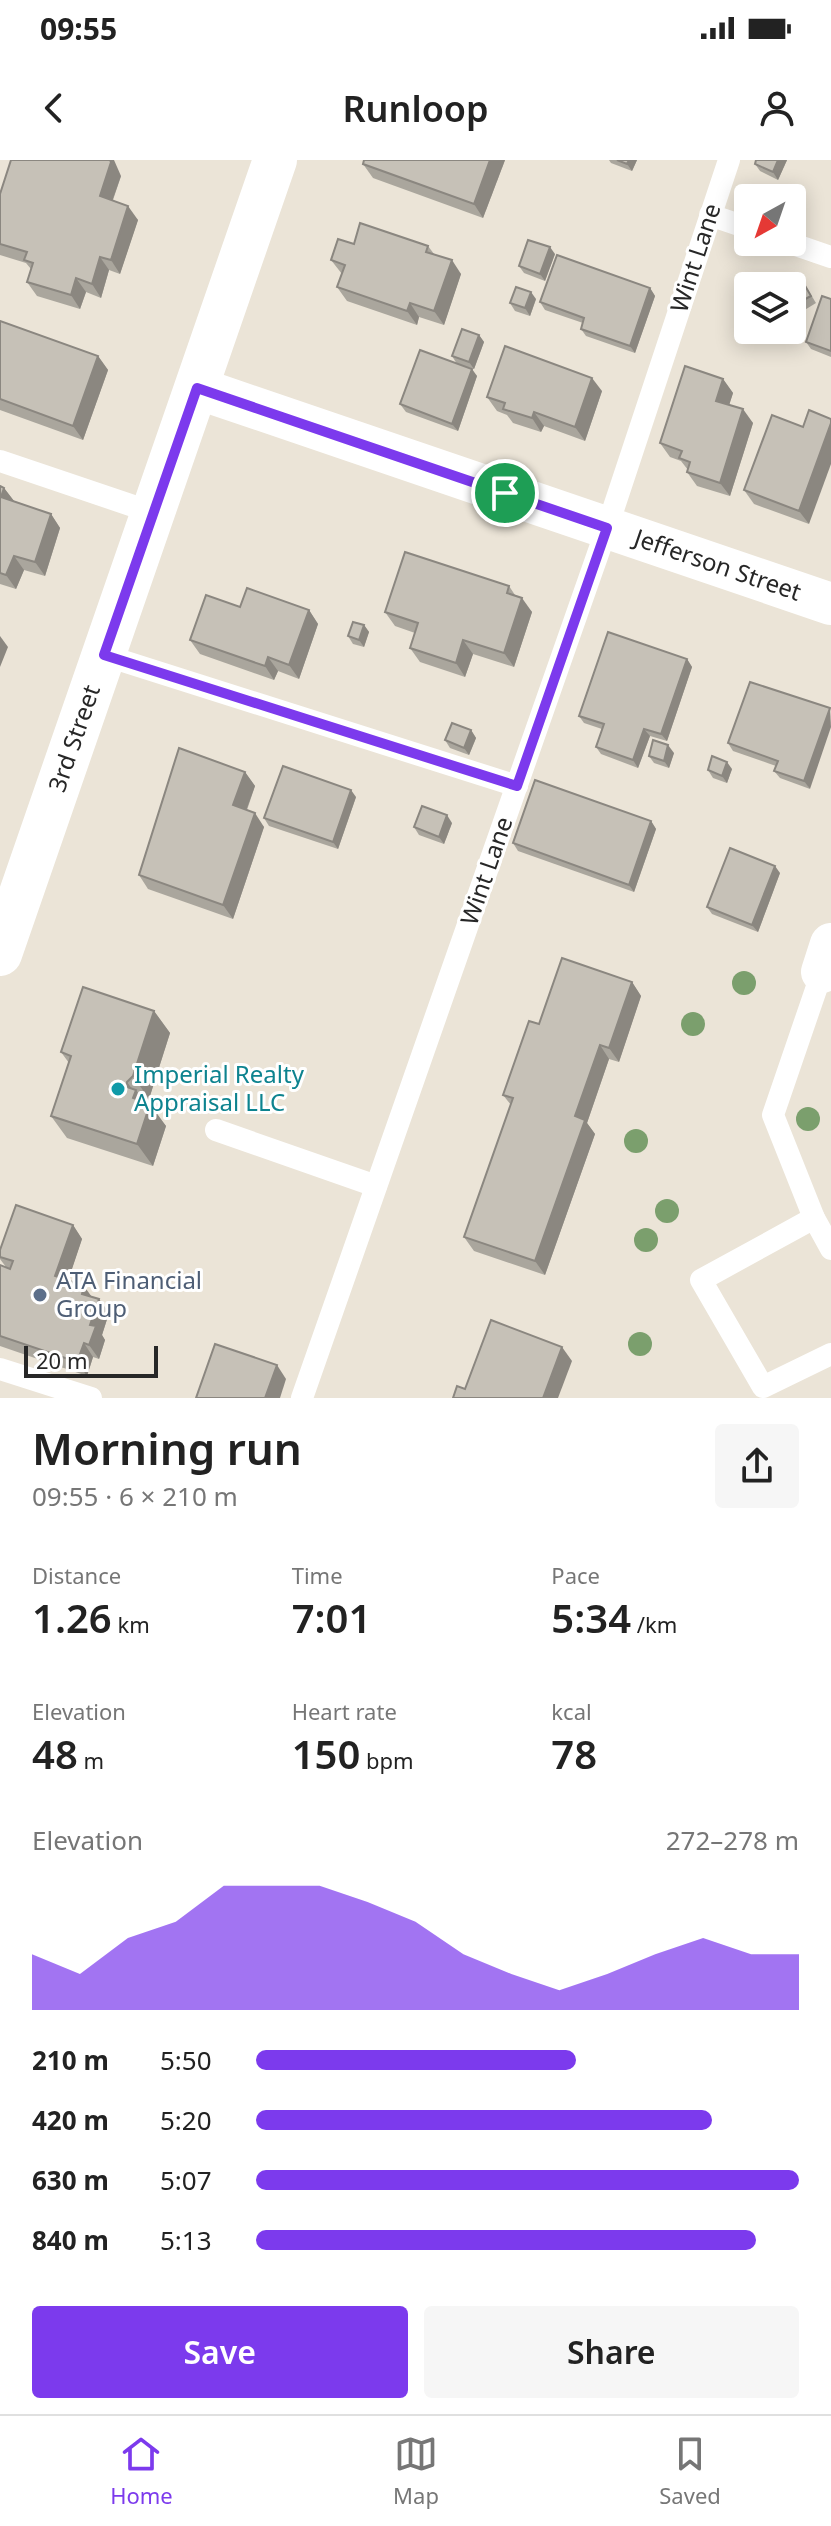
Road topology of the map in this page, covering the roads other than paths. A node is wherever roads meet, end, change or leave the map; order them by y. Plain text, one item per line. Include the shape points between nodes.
1 (275, 160) edge
2 (729, 160) edge
3 (710, 215) junction
4 (734, 223) edge
5 (806, 248) edge
6 (831, 257) edge
7 (197, 388) junction
8 (0, 461) edge
9 (154, 513) junction
10 (607, 528) junction
11 (831, 604) edge
12 (104, 655) junction
13 (517, 786) junction
14 (0, 954) edge
15 (828, 963) edge
16 (216, 1130) dead end
17 (376, 1186) junction
18 (814, 1218) junction
19 (831, 1249) edge
20 (831, 1354) edge
21 (0, 1369) edge
22 (91, 1398) edge
23 (302, 1398) edge

1 - 7 main road, 3rd Street
2 - 3 lane, Wint Lane
3 - 4 lane
3 - 10 lane, Wint Lane
5 - 6 lane
7 - 9 main road, 3rd Street
7 - 10 street, Jefferson Street
8 - 9 lane
9 - 12 main road, 3rd Street
10 - 11 street, Jefferson Street
10 - 13 lane, Wint Lane
12 - 13 lane
12 - 14 main road, 3rd Street
13 - 17 lane, Wint Lane
15 - 18 lane via 773,1115
16 - 17 lane
17 - 23 lane, Wint Lane
18 - 19 lane
18 - 20 lane via 701,1280 763,1387
21 - 22 lane

